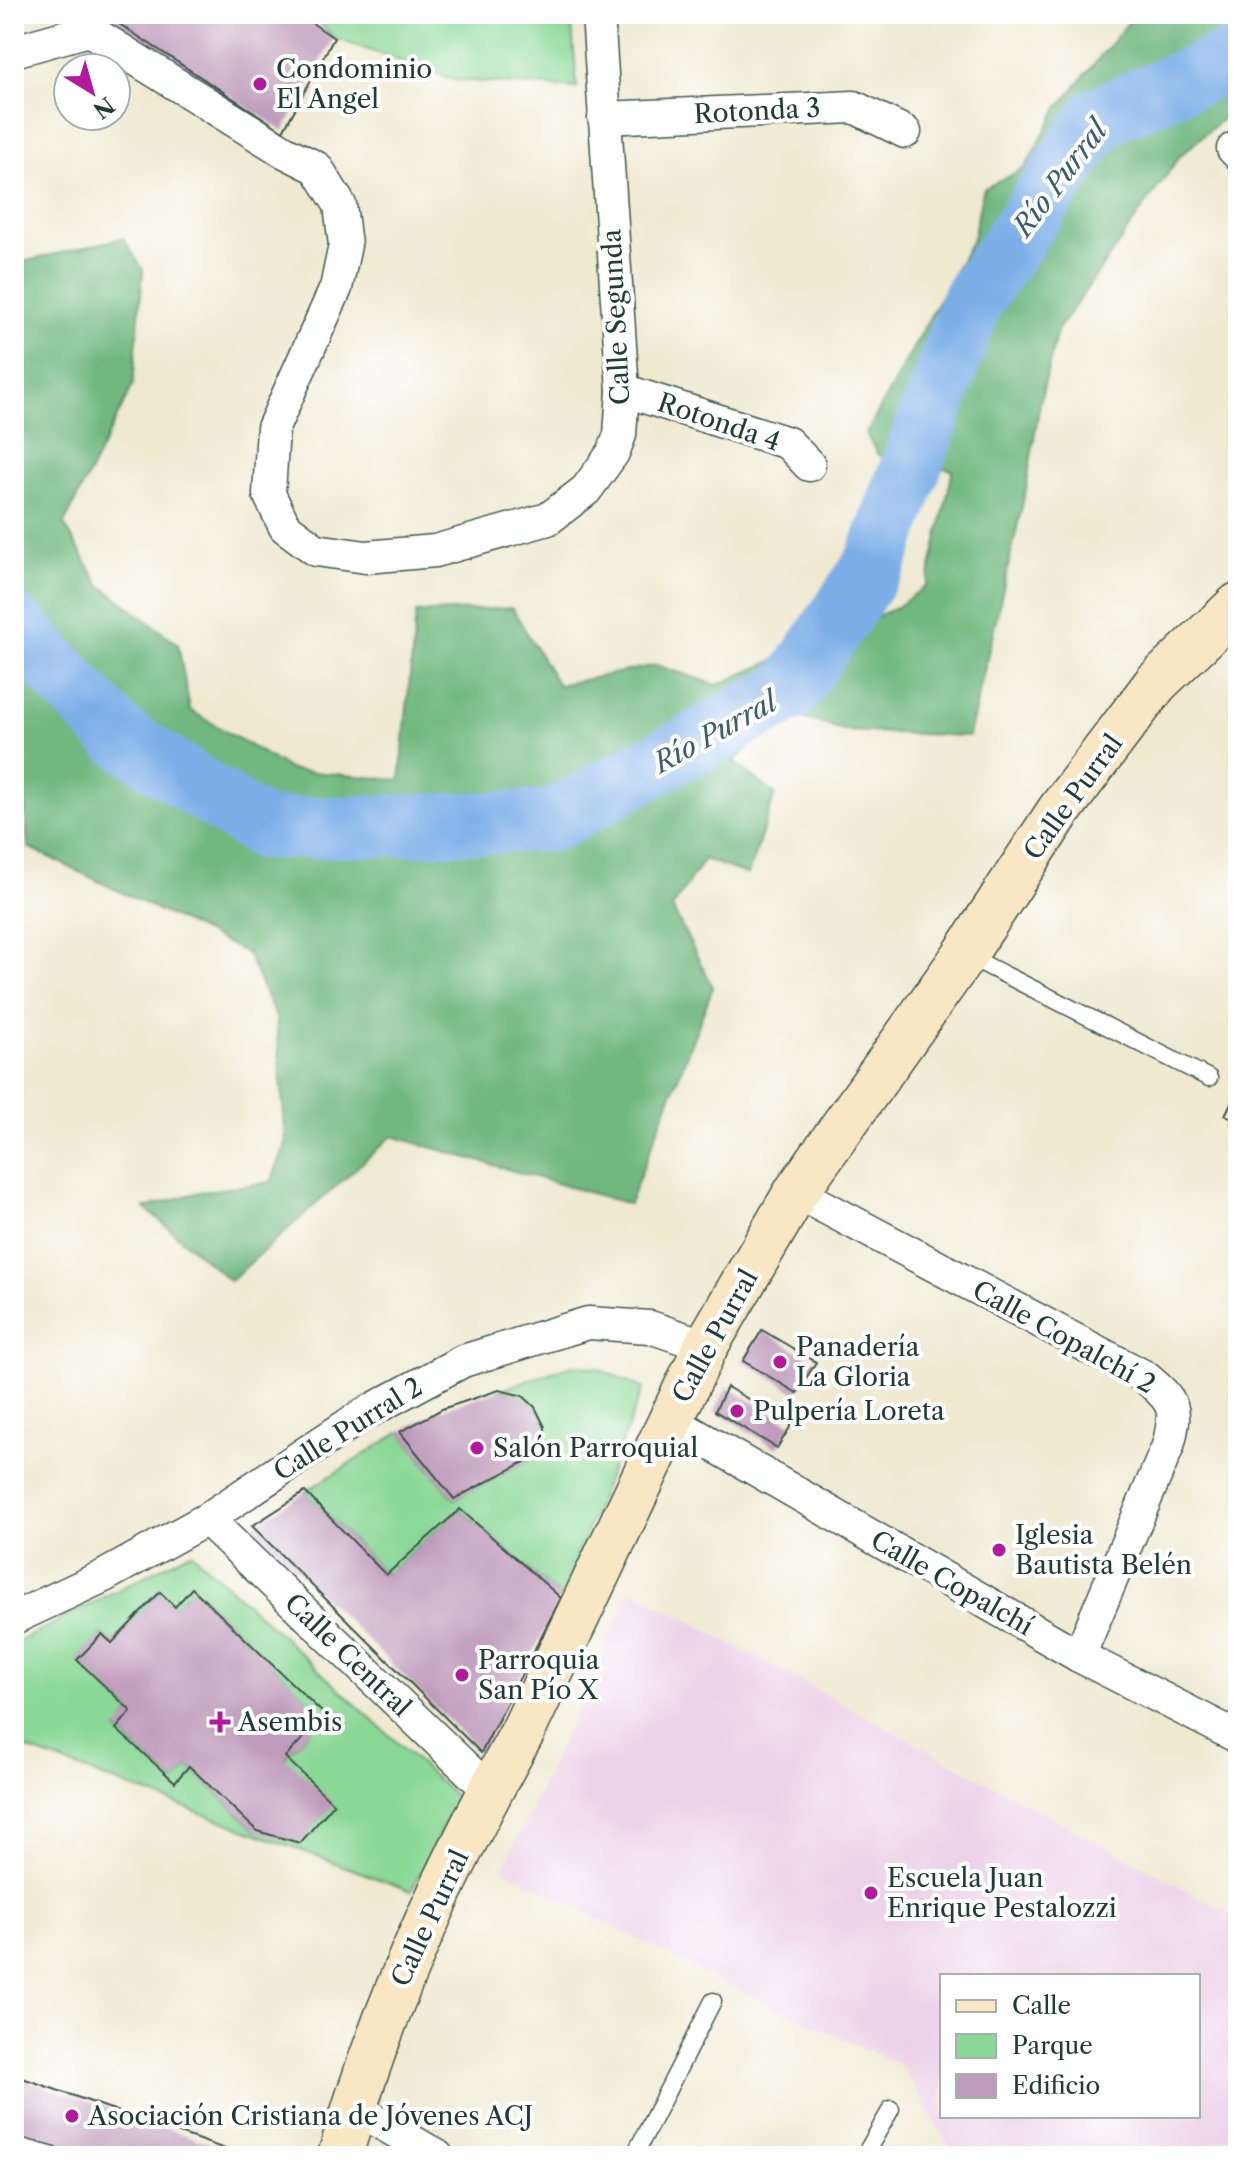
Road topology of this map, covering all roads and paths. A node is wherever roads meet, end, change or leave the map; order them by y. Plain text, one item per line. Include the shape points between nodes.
1 (598, 14) edge
2 (14, 51) edge
3 (604, 118) junction
4 (905, 132) dead end
5 (623, 390) junction
6 (809, 465) dead end
7 (1238, 605) edge
8 (965, 954) junction
9 (1209, 1078) dead end
10 (796, 1192) junction
11 (706, 1346) junction
12 (670, 1420) junction
13 (207, 1519) junction
14 (14, 1618) edge
15 (1079, 1656) junction
16 (1238, 1737) edge
17 (490, 1791) junction
18 (713, 2001) dead end
19 (354, 2107) junction
20 (891, 2109) dead end
21 (14, 2145) edge
22 (54, 2156) edge
23 (340, 2156) edge
24 (437, 2156) edge
25 (634, 2156) edge
26 (864, 2156) edge

1 - 3 street, Calle Segunda
2 - 5 street, Calle Segunda via 89,30 317,168 340,205 345,245 336,288 273,428 269,494 285,527 316,550 366,557 435,551 548,519 603,471 620,435
3 - 4 street, Rotonda 3 via 854,107
3 - 5 street, Calle Segunda
5 - 6 street, Rotonda 4 via 788,443
7 - 8 street, Calle Purral via 1156,683 1059,811
8 - 9 lane
8 - 10 street, Calle Purral
10 - 11 street, Calle Purral
10 - 15 street, Calle Copalchí 2 via 1145,1377 1169,1397 1175,1421 1168,1446
11 - 12 street, Calle Purral
11 - 13 street, Calle Purral 2 via 650,1327 588,1323 463,1361 364,1414
12 - 15 street, Calle Copalchí
12 - 17 street, Calle Purral
13 - 14 street, Calle Purral 2
13 - 17 street, Calle Central
15 - 16 street, Calle Copalchí
17 - 19 street, Calle Purral via 396,1989
18 - 25 lane
19 - 23 street, Calle Purral
19 - 24 street
20 - 26 lane
21 - 22 lane

